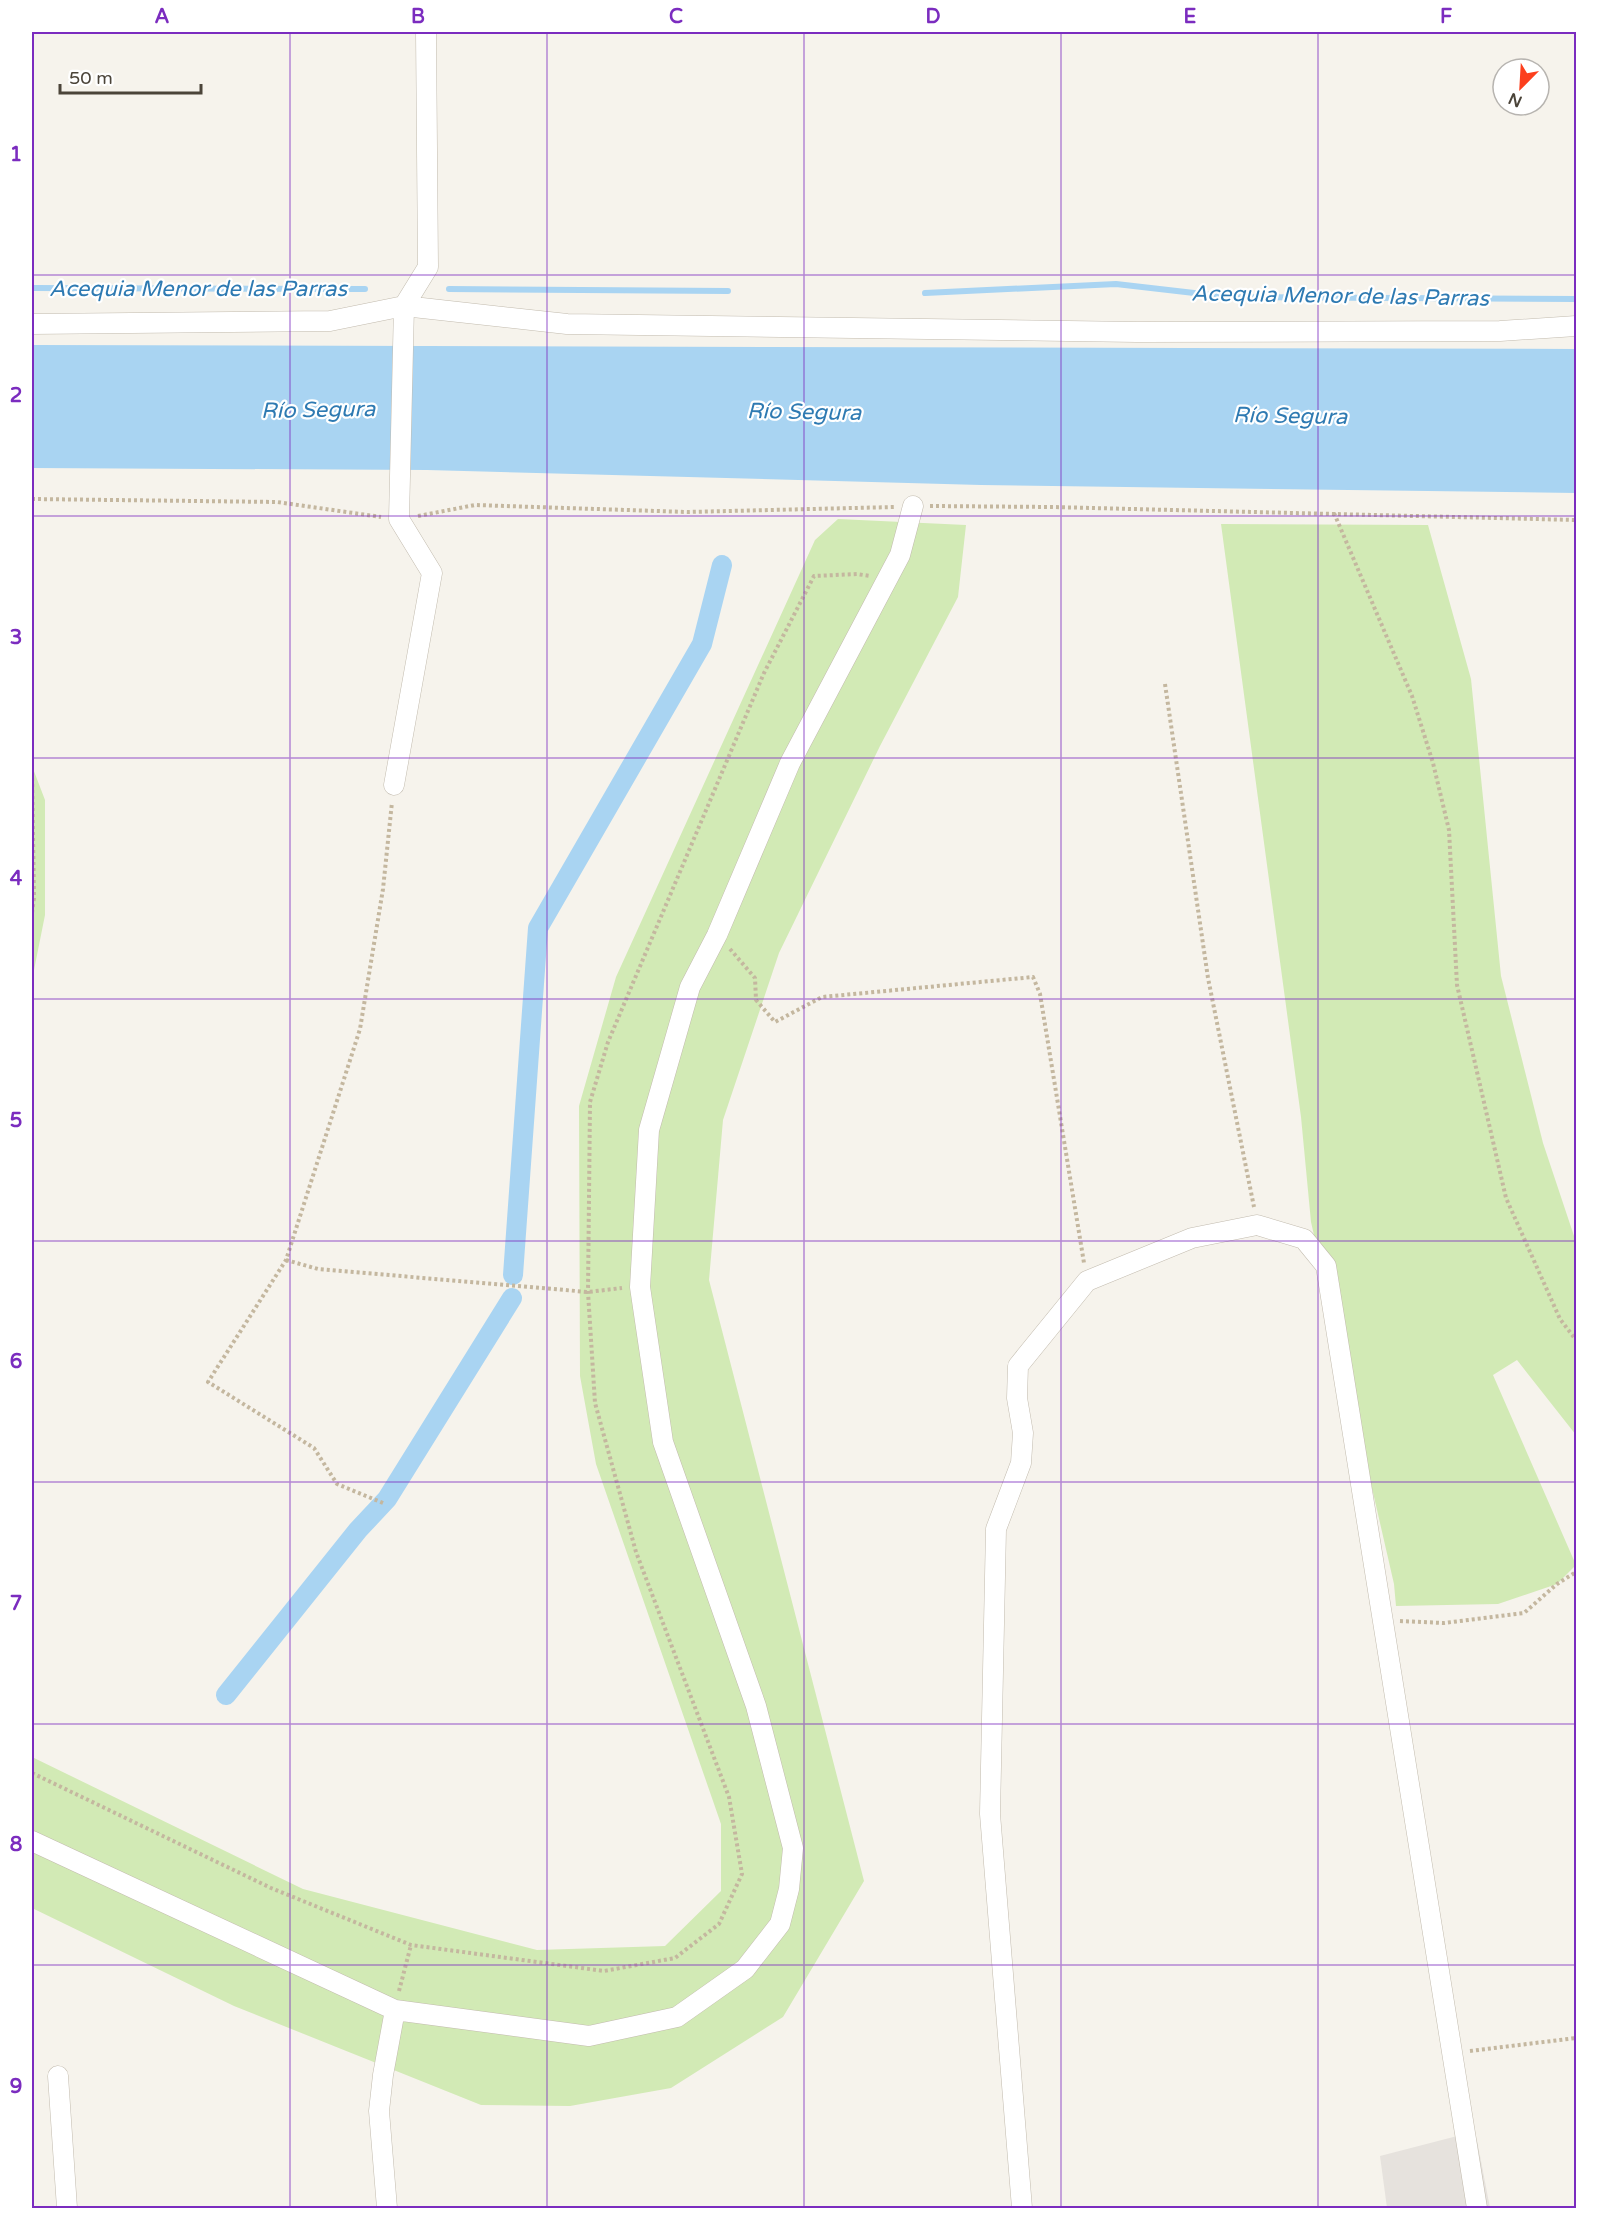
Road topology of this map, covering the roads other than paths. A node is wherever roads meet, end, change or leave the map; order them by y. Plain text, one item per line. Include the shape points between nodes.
1 (426, 32) edge
2 (404, 306) junction
3 (32, 324) edge
4 (1576, 326) edge
5 (913, 506) road end
6 (394, 785) road end
7 (32, 1841) edge
8 (395, 2010) junction
9 (58, 2076) dead end
10 (67, 2208) edge
11 (387, 2208) edge
12 (1022, 2208) edge
13 (1477, 2208) edge

1 - 2 street via 428,267
2 - 3 street via 330,321
2 - 4 street via 567,324 1137,332 1500,331
2 - 6 street via 399,519 432,573
5 - 8 street via 900,555 790,763 717,934 690,987 649,1130 640,1287 663,1442 756,1706 793,1848 780,1924 745,1969 677,2017 589,2036
7 - 8 street
8 - 11 street via 379,2111
9 - 10 street
12 - 13 street via 990,1814 996,1529 1021,1464 1018,1366 1087,1281 1192,1238 1257,1225 1304,1239 1326,1266

